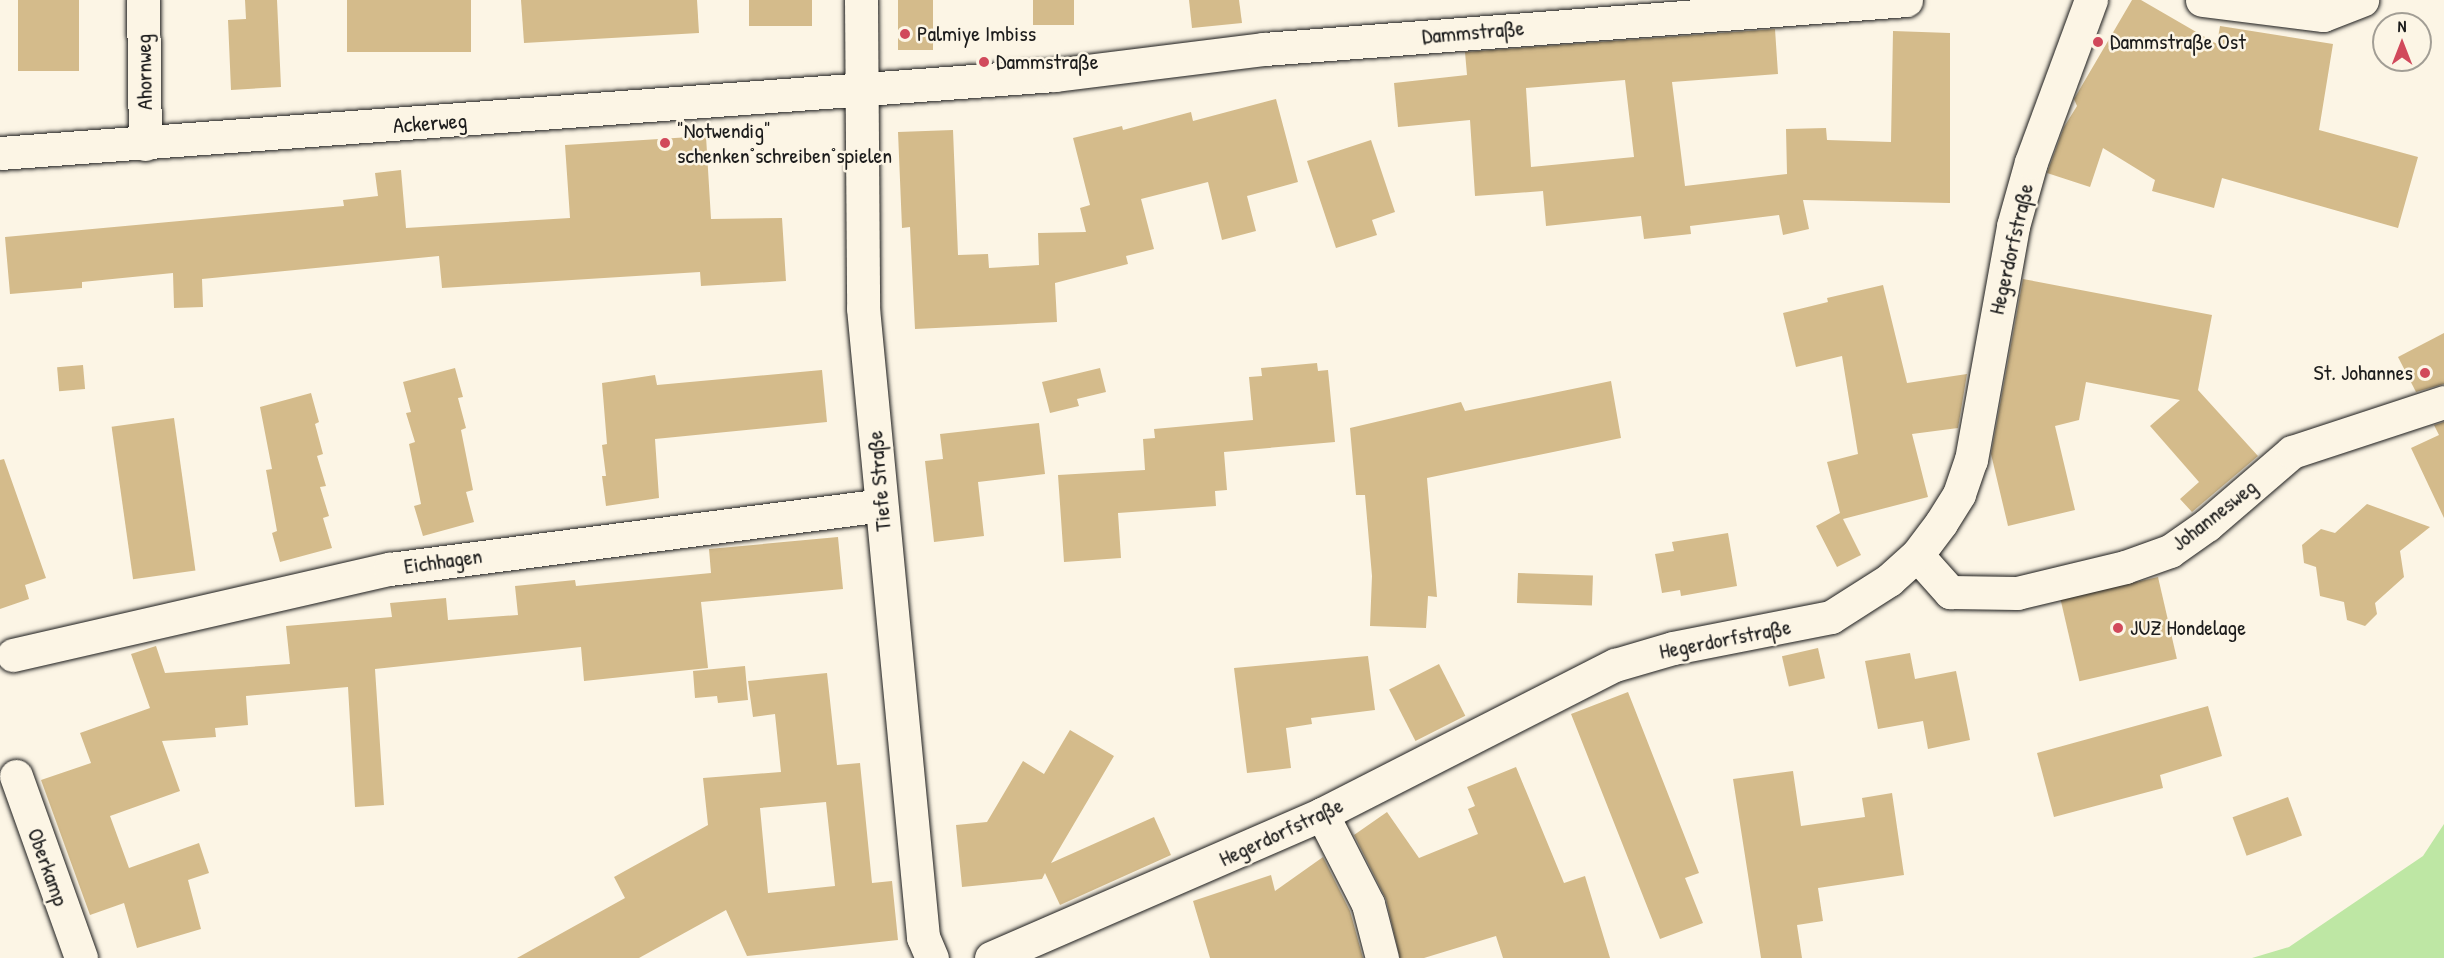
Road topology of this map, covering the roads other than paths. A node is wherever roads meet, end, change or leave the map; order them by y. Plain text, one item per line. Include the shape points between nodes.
1 (143, 0) edge
2 (861, 0) edge
3 (1906, 0) edge
4 (2091, 0) edge
5 (2202, 0) edge
6 (2362, 0) edge
7 (861, 88) junction
8 (145, 144) junction
9 (0, 153) edge
10 (2444, 402) edge
11 (881, 505) junction
12 (1917, 555) junction
13 (13, 655) dead end
14 (16, 776) dead end
15 (1323, 814) junction
16 (81, 958) edge
17 (932, 958) edge
18 (991, 958) edge
19 (1382, 958) edge

1 - 8 street, Ahornweg
2 - 7 street, Tiefe Straße
3 - 7 street, Dammstraße via 1275,48 1054,75
4 - 12 street, Hegerdorfstraße via 2031,162 2013,226 1971,460 1959,494
5 - 6 street via 2323,15
7 - 8 street, Ackerweg
7 - 11 street, Tiefe Straße via 863,308
8 - 9 street, Ackerweg
10 - 12 street, Johannesweg via 2292,452 2179,545 2125,567 2017,594 1950,592
11 - 13 street, Eichhagen via 390,568
11 - 17 street, Tiefe Straße via 923,937
12 - 15 street, Hegerdorfstraße via 1888,580 1831,617 1673,648 1615,665
14 - 16 street, Oberkamp
15 - 18 street, Hegerdorfstraße
15 - 19 street via 1368,904

